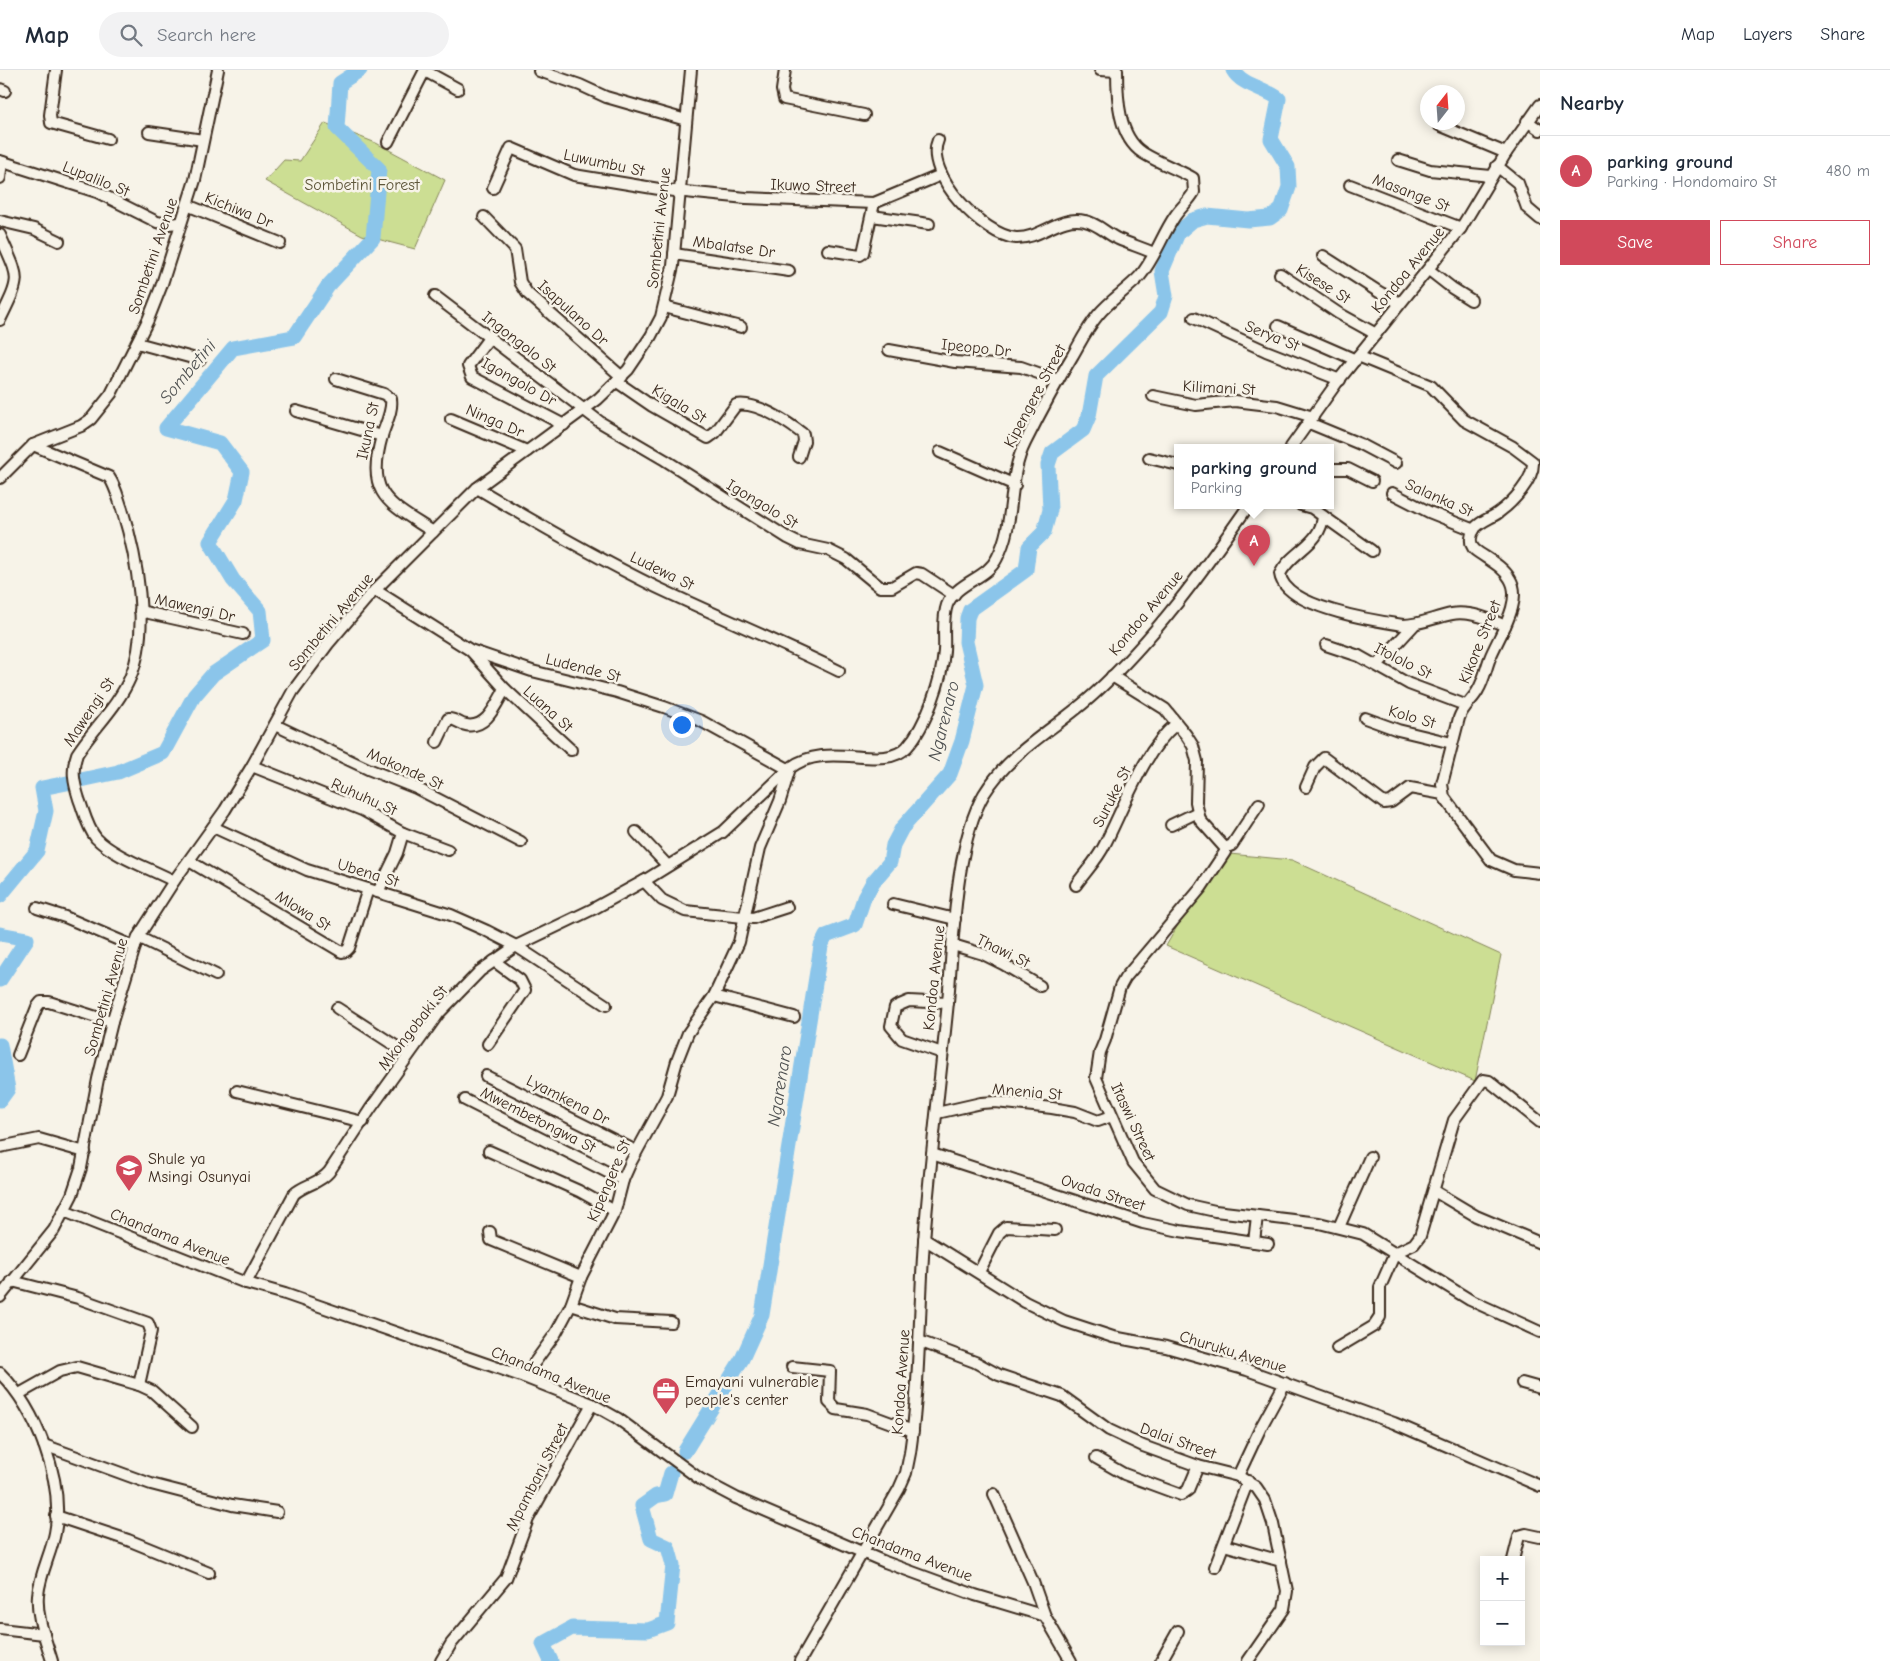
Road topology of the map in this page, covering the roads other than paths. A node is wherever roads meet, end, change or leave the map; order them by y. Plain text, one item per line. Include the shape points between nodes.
1 (56, 70) edge
2 (218, 70) edge
3 (425, 70) edge
4 (691, 70) edge
5 (785, 70) edge
6 (1100, 70) edge
7 (1117, 70) edge
8 (539, 71) edge
9 (458, 89) dead end
10 (1540, 105) edge
11 (864, 115) dead end
12 (686, 120) junction
13 (1528, 121) junction
14 (1451, 130) edge
15 (1540, 130) edge
16 (149, 132) dead end
17 (108, 139) dead end
18 (203, 140) junction
19 (938, 140) dead end
20 (388, 142) dead end
21 (1506, 153) junction
22 (1398, 160) dead end
23 (1, 162) edge
24 (1498, 166) junction
25 (941, 175) junction
26 (1491, 176) junction
27 (0, 178) edge
28 (1350, 185) dead end
29 (493, 188) dead end
30 (678, 192) junction
31 (874, 203) junction
32 (187, 205) junction
33 (872, 216) junction
34 (484, 217) dead end
35 (1540, 219) edge
36 (0, 221) edge
37 (180, 223) junction
38 (929, 224) dead end
39 (1461, 228) junction
40 (0, 236) edge
41 (59, 241) dead end
42 (280, 244) dead end
43 (828, 250) dead end
44 (1154, 253) junction
45 (674, 254) junction
46 (1323, 256) dead end
47 (1429, 270) junction
48 (789, 271) dead end
49 (1280, 274) dead end
50 (435, 296) dead end
51 (1471, 300) dead end
52 (1400, 304) junction
53 (664, 306) junction
54 (1194, 318) dead end
55 (0, 320) edge
56 (1278, 326) dead end
57 (741, 327) dead end
58 (1376, 334) junction
59 (488, 338) junction
60 (137, 343) junction
61 (889, 350) dead end
62 (1357, 358) junction
63 (200, 360) dead end
64 (336, 379) dead end
65 (619, 379) junction
66 (1058, 380) junction
67 (1340, 380) junction
68 (1153, 396) dead end
69 (296, 411) dead end
70 (584, 411) junction
71 (452, 419) dead end
72 (1311, 420) junction
73 (564, 425) junction
74 (382, 436) junction
75 (1293, 444) edge
76 (33, 445) junction
77 (527, 451) junction
78 (940, 452) dead end
79 (799, 457) dead end
80 (1150, 458) dead end
81 (1396, 463) dead end
82 (1174, 464) edge
83 (1334, 469) edge
84 (0, 478) edge
85 (1372, 481) dead end
86 (1015, 485) junction
87 (477, 488) junction
88 (1392, 493) dead end
89 (1246, 509) edge
90 (1313, 509) edge
91 (1323, 516) junction
92 (1474, 530) junction
93 (433, 532) junction
94 (1372, 551) dead end
95 (375, 590) junction
96 (954, 595) junction
97 (140, 610) junction
98 (1414, 625) junction
99 (1505, 626) junction
100 (243, 634) dead end
101 (1326, 645) dead end
102 (470, 650) junction
103 (1378, 664) junction
104 (838, 671) dead end
105 (1112, 676) junction
106 (505, 690) junction
107 (1465, 705) junction
108 (1365, 718) dead end
109 (1176, 724) junction
110 (275, 725) junction
111 (437, 742) dead end
112 (1452, 743) junction
113 (571, 750) dead end
114 (252, 766) junction
115 (789, 769) junction
116 (1306, 787) dead end
117 (1443, 794) junction
118 (1259, 804) dead end
119 (1198, 812) junction
120 (1170, 825) dead end
121 (213, 827) junction
122 (403, 832) junction
123 (636, 832) dead end
124 (522, 842) dead end
125 (1225, 848) junction
126 (448, 850) dead end
127 (189, 861) junction
128 (667, 864) junction
129 (1540, 873) edge
130 (174, 880) junction
131 (644, 881) junction
132 (1076, 885) dead end
133 (368, 889) junction
134 (378, 892) junction
135 (893, 904) dead end
136 (787, 907) dead end
137 (37, 908) dead end
138 (746, 917) junction
139 (955, 919) junction
140 (137, 942) junction
141 (953, 945) junction
142 (516, 946) junction
143 (494, 961) junction
144 (216, 975) dead end
145 (1040, 986) dead end
146 (714, 996) junction
147 (948, 1003) junction
148 (606, 1004) dead end
149 (338, 1008) dead end
150 (794, 1017) dead end
151 (112, 1022) junction
152 (488, 1044) dead end
153 (942, 1053) junction
154 (408, 1054) junction
155 (18, 1055) dead end
156 (486, 1076) dead end
157 (237, 1091) dead end
158 (465, 1100) dead end
159 (937, 1112) junction
160 (1112, 1116) junction
161 (363, 1122) junction
162 (1540, 1122) edge
163 (0, 1147) edge
164 (489, 1150) dead end
165 (636, 1151) junction
166 (85, 1152) junction
167 (932, 1154) junction
168 (1370, 1157) dead end
169 (623, 1180) junction
170 (1434, 1191) junction
171 (64, 1211) junction
172 (615, 1211) junction
173 (1257, 1216) junction
174 (1340, 1227) junction
175 (1055, 1230) dead end
176 (490, 1232) dead end
177 (924, 1239) junction
178 (1254, 1242) junction
179 (1540, 1243) edge
180 (1268, 1244) dead end
181 (1395, 1253) junction
182 (978, 1272) junction
183 (581, 1277) junction
184 (12, 1281) junction
185 (246, 1283) junction
186 (0, 1297) edge
187 (570, 1305) junction
188 (671, 1322) dead end
189 (1540, 1332) edge
190 (919, 1341) junction
191 (1337, 1348) dead end
192 (792, 1367) dead end
193 (0, 1373) edge
194 (524, 1378) junction
195 (1285, 1383) junction
196 (1522, 1383) dead end
197 (139, 1385) junction
198 (1540, 1388) edge
199 (19, 1394) junction
200 (592, 1404) junction
201 (192, 1427) dead end
202 (913, 1431) junction
203 (44, 1445) junction
204 (1096, 1458) dead end
205 (1198, 1466) junction
206 (1238, 1476) junction
207 (1248, 1481) junction
208 (1540, 1486) edge
209 (994, 1494) dead end
210 (278, 1512) dead end
211 (56, 1516) junction
212 (1540, 1537) edge
213 (1224, 1545) junction
214 (862, 1551) junction
215 (1514, 1556) edge
216 (1281, 1561) junction
217 (1215, 1567) dead end
218 (210, 1573) dead end
219 (1045, 1616) junction
220 (0, 1629) edge
221 (1178, 1632) dead end
222 (44, 1634) junction
223 (52, 1661) edge
224 (441, 1661) edge
225 (800, 1661) edge
226 (1071, 1661) edge
227 (1161, 1661) edge
228 (1248, 1661) edge

1 - 17 street via 51,123
2 - 18 street, Sombetini Avenue
3 - 9 street
3 - 20 street
4 - 12 street, Sombetini Avenue
5 - 11 street via 784,99
6 - 7 street
7 - 44 street, Kipengere Street via 1122,119 1131,141 1143,153 1193,178 1195,185 1194,192 1174,216
8 - 12 street via 606,97
10 - 13 street, Kondoa Avenue
12 - 30 street, Sombetini Avenue
13 - 15 street
13 - 21 street, Kondoa Avenue
14 - 21 street
16 - 18 street
18 - 32 street, Sombetini Avenue
19 - 25 street via 935,154
21 - 24 street, Kondoa Avenue
22 - 26 street via 1430,170
23 - 27 street
23 - 37 street, Lupalilo St via 98,192 157,222
24 - 26 street, Kondoa Avenue
24 - 35 street via 1518,183 1527,208
25 - 31 street, Ikuwo Street
25 - 44 street via 963,204 996,233 1026,238 1069,219 1086,221
26 - 39 street, Kondoa Avenue
28 - 39 street, Masange St
29 - 30 street, Luwumbu St via 511,148 574,175
30 - 31 street, Ikuwo Street
30 - 45 street, Sombetini Avenue
31 - 33 street
32 - 37 street, Sombetini Avenue
32 - 42 street, Kichiwa Dr
33 - 38 street
33 - 43 street via 860,255
34 - 65 street, Isapulano Dr via 515,249 520,282 527,293
36 - 41 street via 34,229
37 - 60 street, Sombetini Avenue via 156,301
39 - 47 street, Kondoa Avenue
40 - 55 street via 17,282
44 - 66 street, Kipengere Street via 1139,277 1098,315
45 - 48 street, Mbalatse Dr
45 - 53 street, Sombetini Avenue
46 - 52 street
47 - 51 street
47 - 52 street, Kondoa Avenue
49 - 58 street, Kisese St
50 - 59 street, Ingongolo St
52 - 58 street, Kondoa Avenue
53 - 57 street
53 - 65 street, Sombetini Avenue via 643,350
54 - 67 street, Serya St
56 - 62 street
58 - 62 street, Kondoa Avenue
59 - 70 street, Ingongolo St
59 - 73 street, Igongolo Dr via 468,366 472,377
60 - 63 street
60 - 76 street, Sombetini Avenue via 111,394 96,414 81,426
61 - 66 street, Ipeopo Dr via 955,362 1021,367
62 - 67 street, Kondoa Avenue
62 - 92 street via 1431,386 1464,420 1533,462 1529,477 1517,494
64 - 74 street, Ikuna St via 391,399
65 - 70 street, Sombetini Avenue
65 - 79 street, Kigala St via 652,406 708,438 722,426 736,405 755,407 803,434
66 - 86 street, Kipengere Street via 1022,450
67 - 72 street, Kondoa Avenue
68 - 72 street, Kilimani St via 1196,405 1235,401 1277,406
69 - 74 street
70 - 73 street, Sombetini Avenue
70 - 96 street, Igongolo St via 788,538 828,550 846,560 880,587 892,587 916,572
71 - 77 street, Ninga Dr
72 - 75 street, Kondoa Avenue
72 - 81 street, Kilimani St
73 - 77 street, Sombetini Avenue
74 - 93 street, Ikuna St via 376,460 379,488 390,502
76 - 84 street, Sombetini Avenue
76 - 97 street, Mawengi St via 103,473 113,483 133,548
77 - 87 street, Sombetini Avenue
78 - 86 street
80 - 82 street
83 - 85 street via 1348,469
86 - 96 street, Kipengere Street via 1008,526 996,560
87 - 93 street, Sombetini Avenue
87 - 104 street, Ludewa St via 556,535 656,587
88 - 92 street, Salanka St
89 - 105 street, Kondoa Avenue via 1185,593
90 - 91 street
91 - 94 street
91 - 98 street via 1317,536 1281,571 1284,585 1320,606 1389,623
92 - 99 street, Kikore Street via 1472,547 1500,568 1514,586 1513,602
93 - 95 street, Sombetini Avenue
95 - 102 street, Ludende St
95 - 110 street, Sombetini Avenue via 328,644 294,691
96 - 115 street via 946,612 941,672 921,725 906,748 895,756 882,759 826,755 803,760
97 - 100 street, Mawengi Dr
97 - 130 street, Mawengi St via 138,643 130,677 77,754 73,775 89,827 96,837 114,851
98 - 99 street via 1458,613
98 - 103 street
99 - 107 street, Kikore Street via 1479,690
101 - 103 street, Itololo St
102 - 106 street, Luana St
102 - 115 street, Ludende St via 532,671 664,707 701,721
103 - 107 street, Itololo St via 1409,684
105 - 109 street via 1156,703
105 - 139 street, Kondoa Avenue via 1087,700 1012,759 984,794 964,851
106 - 111 street, Luana St via 489,716 479,724 467,725 448,719
106 - 113 street, Luana St
107 - 112 street, Kikore Street
108 - 112 street, Kolo St
109 - 119 street via 1193,746 1197,761
109 - 132 street, Suruke St via 1160,740 1100,853
110 - 114 street, Sombetini Avenue
110 - 124 street, Makonde St via 416,788
112 - 117 street, Kikore Street via 1442,784
114 - 121 street, Sombetini Avenue
114 - 122 street, Ruhuhu St via 362,810
115 - 128 street, Mkongobaki St via 723,832
115 - 138 street via 760,848
116 - 117 street via 1324,758 1384,803 1391,802 1410,788
117 - 129 street via 1460,822 1491,860 1514,870
118 - 125 street, Itaswi Street via 1232,845
119 - 120 street
119 - 125 street via 1200,820
121 - 127 street, Sombetini Avenue
121 - 133 street, Ubena St via 307,870
122 - 126 street
122 - 134 street, Ruhuhu St via 398,853
123 - 128 street
125 - 160 street, Itaswi Street via 1201,888 1120,987 1097,1064 1096,1078
127 - 130 street, Sombetini Avenue
127 - 133 street, Mlowa St via 342,952 349,948
128 - 131 street, Mkongobaki St
130 - 140 street, Sombetini Avenue
131 - 138 street via 671,907
131 - 142 street, Mkongobaki St
133 - 134 street, Ubena St
134 - 142 street, Ubena St via 451,915
135 - 139 street
136 - 138 street via 758,918
137 - 140 street
138 - 146 street via 739,942
139 - 141 street, Kondoa Avenue
140 - 144 street
140 - 151 street, Sombetini Avenue
141 - 145 street, Thawi St via 983,954
141 - 147 street, Kondoa Avenue
142 - 143 street, Mkongobaki St
142 - 148 street, Ubena St
143 - 152 street via 520,980 525,990
143 - 154 street, Mkongobaki St via 439,1013
146 - 150 street
146 - 165 street, Kipengere St via 682,1045 667,1096
147 - 153 street, Kondoa Avenue
147 - 153 street via 902,1002 895,1007 891,1026 902,1038
149 - 154 street
151 - 155 street via 41,1002 36,1007
151 - 166 street, Sombetini Avenue
153 - 159 street, Kondoa Avenue
154 - 161 street, Mkongobaki St
156 - 165 street, Lyamkena Dr
157 - 161 street
158 - 169 street, Mwembetongwa St
159 - 160 street, Mnenia St via 995,1102 1059,1109 1098,1121
159 - 167 street, Kondoa Avenue
160 - 173 street, Itaswi Street via 1133,1162 1155,1189 1188,1205
161 - 185 street, Mkongobaki St via 322,1181 294,1194
162 - 170 street via 1489,1081 1483,1080 1454,1120
163 - 166 street via 39,1139
164 - 172 street
165 - 169 street, Kipengere St
166 - 171 street, Sombetini Avenue
167 - 177 street, Kondoa Avenue
167 - 178 street, Ovada Street via 1143,1223
168 - 174 street
169 - 172 street, Kipengere St
170 - 179 street via 1476,1216
170 - 181 street via 1420,1236 1414,1244
171 - 184 street, Sombetini Avenue via 54,1230
171 - 185 street, Chandama Avenue
172 - 183 street, Kipengere St
173 - 174 street, Itaswi Street
173 - 178 street
174 - 181 street, Itaswi Street via 1363,1234
175 - 182 street via 1006,1227 999,1233
176 - 183 street via 491,1240
177 - 182 street, Churuku Avenue
177 - 190 street, Kondoa Avenue
178 - 180 street, Ovada Street
181 - 189 street, Itaswi Street via 1470,1300
181 - 191 street via 1380,1287 1380,1317 1374,1326
182 - 195 street, Churuku Avenue via 1024,1302 1064,1321 1113,1337 1223,1362
183 - 187 street, Kipengere St
184 - 186 street, Sombetini Avenue
184 - 197 street via 78,1298 148,1323 150,1331
185 - 194 street, Chandama Avenue
187 - 188 street via 615,1319
187 - 194 street, Kipengere St via 556,1333
190 - 202 street, Kondoa Avenue
190 - 205 street, Dalai Street via 975,1362 999,1375 1062,1396 1109,1430
192 - 202 street via 830,1371 832,1407 867,1414
193 - 199 street
194 - 200 street, Chandama Avenue
195 - 206 street
195 - 208 street, Churuku Avenue via 1394,1423
196 - 198 street
197 - 199 street via 68,1367
197 - 201 street via 168,1404
199 - 203 street
200 - 214 street, Chandama Avenue via 617,1418 700,1479 736,1498
200 - 224 street, Mpambani Street via 528,1519 506,1578 450,1644
202 - 214 street, Kondoa Avenue via 906,1472
203 - 210 street via 151,1484 232,1505
203 - 211 street via 56,1490
204 - 205 street via 1124,1474 1180,1495 1188,1490
205 - 206 street, Dalai Street
206 - 207 street, Dalai Street
207 - 213 street
207 - 216 street, Dalai Street via 1265,1500 1274,1524
209 - 219 street
211 - 218 street
211 - 222 street via 55,1533 38,1596
212 - 215 street via 1519,1536
213 - 216 street
213 - 217 street
214 - 219 street, Chandama Avenue via 939,1582
214 - 225 street, Kondoa Avenue
216 - 228 street, Dalai Street via 1286,1591 1284,1609
219 - 226 street
220 - 222 street
221 - 227 street
222 - 223 street

